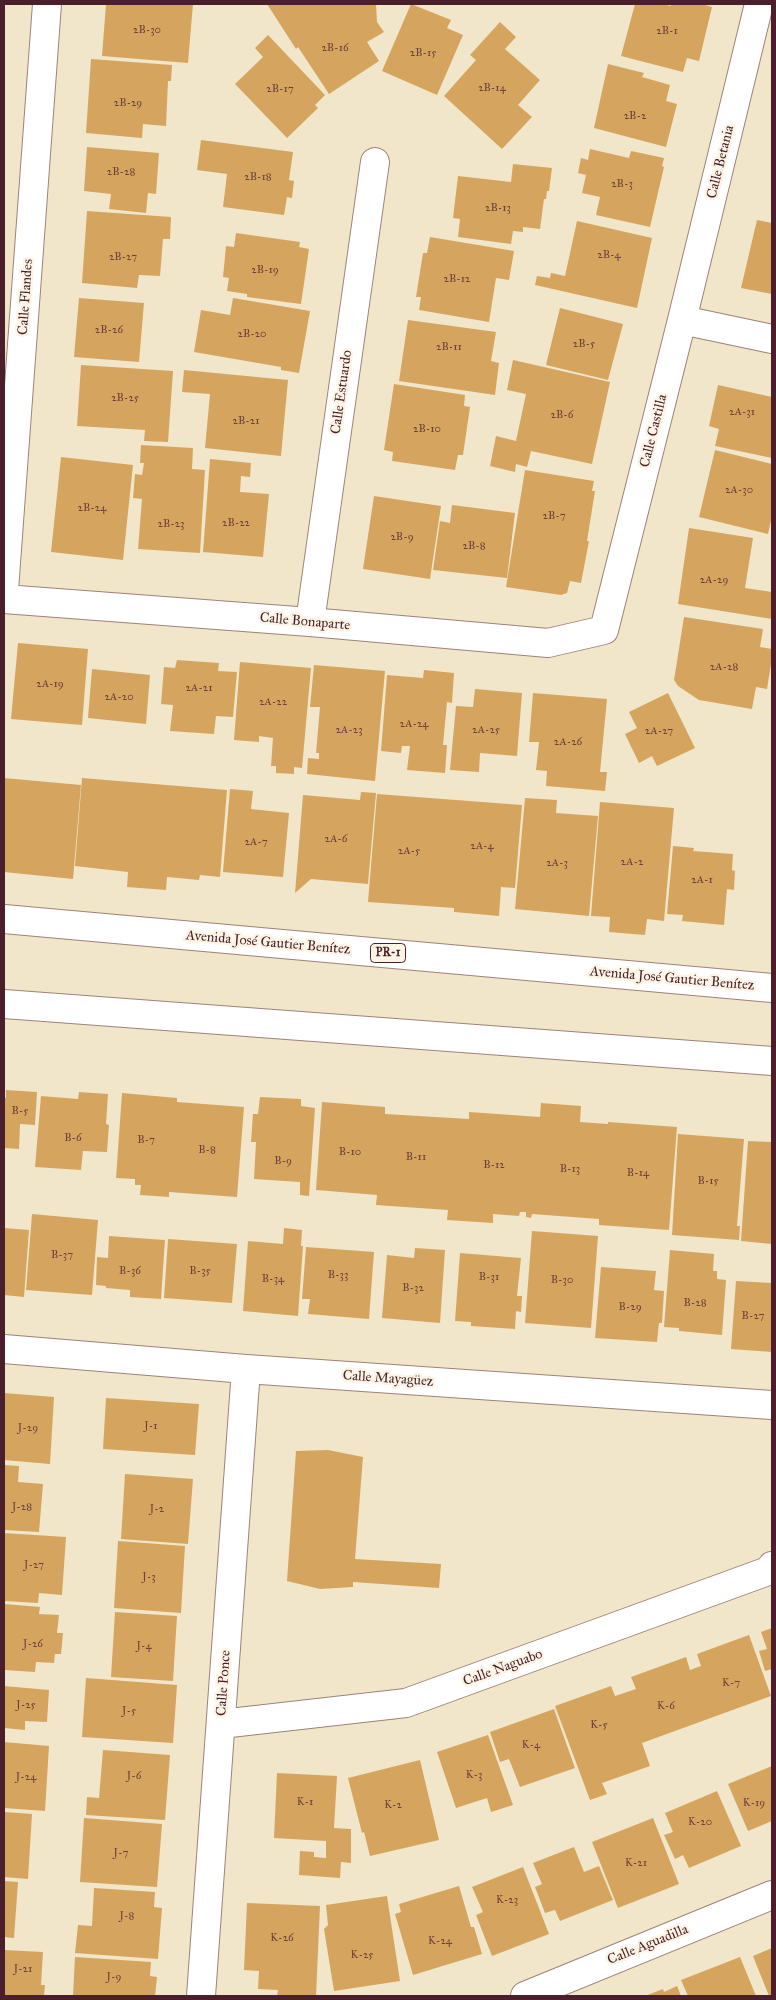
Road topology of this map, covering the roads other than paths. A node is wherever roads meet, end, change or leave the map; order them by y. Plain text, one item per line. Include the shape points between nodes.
1 (48, 4) edge
2 (759, 4) edge
3 (375, 162) dead end
4 (682, 320) junction
5 (772, 339) edge
6 (4, 590) edge
7 (4, 599) edge
8 (310, 622) junction
9 (604, 630) joint
10 (4, 919) edge
11 (772, 988) edge
12 (4, 1004) edge
13 (772, 1061) edge
14 (4, 1349) edge
15 (246, 1369) junction
16 (772, 1405) edge
17 (772, 1566) edge
18 (221, 1724) junction
19 (772, 1895) edge
20 (201, 1996) edge
21 (524, 1996) edge

1 - 6 street, Calle Flandes
2 - 4 street, Calle Betania
3 - 8 street, Calle Estuardo
4 - 5 street
4 - 9 street, Calle Castilla
7 - 8 street, Calle Bonaparte
8 - 9 street, Calle Bonaparte via 548,642
10 - 11 street, Avenida José Gautier Benítez / PR-1
12 - 13 street
14 - 15 street, Calle Mayagüez
15 - 16 street, Calle Mayagüez
15 - 18 street, Calle Ponce
17 - 18 street, Calle Naguabo via 768,1571 406,1703
18 - 20 street, Calle Ponce
19 - 21 street, Calle Aguadilla

